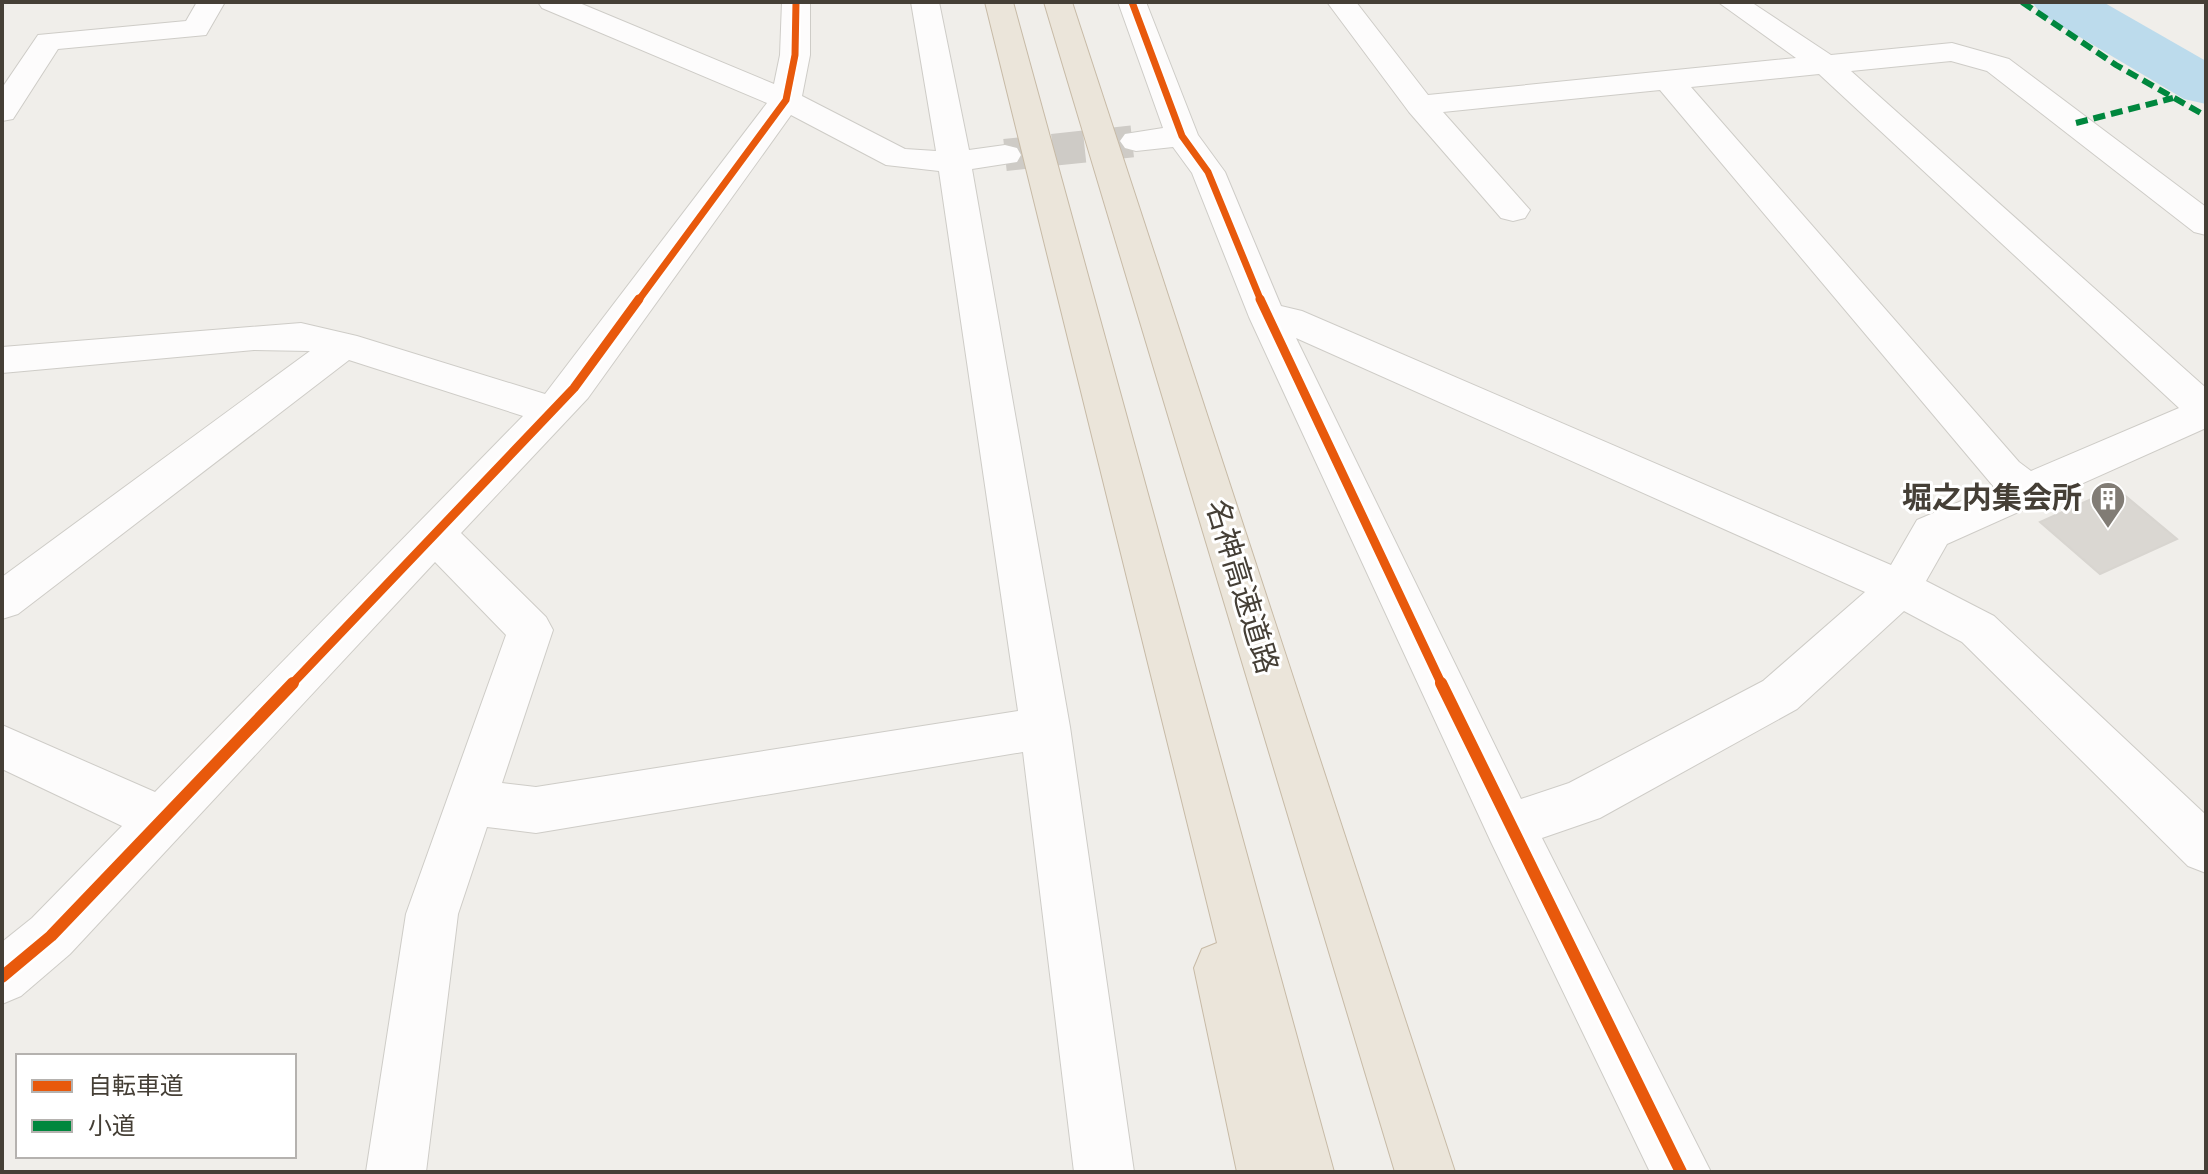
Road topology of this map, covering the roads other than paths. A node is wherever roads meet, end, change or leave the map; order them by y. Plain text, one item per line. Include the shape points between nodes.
1 (211, 2) edge
2 (552, 2) edge
3 (796, 2) edge
4 (925, 2) edge
5 (999, 2) edge
6 (1058, 2) edge
7 (1132, 2) edge
8 (1341, 2) edge
9 (1732, 2) edge
10 (1826, 65) junction
11 (16, 70) edge
12 (1669, 81) junction
13 (786, 100) junction
14 (1420, 105) junction
15 (2, 112) edge
16 (1182, 136) junction
17 (1136, 141) tunnel mouth
18 (1005, 155) tunnel mouth
19 (955, 162) junction
20 (1513, 210) dead end
21 (2206, 224) edge
22 (1267, 317) junction
23 (344, 345) junction
24 (2, 360) edge
25 (552, 411) junction
26 (2206, 411) edge
27 (2024, 489) junction
28 (435, 534) junction
29 (1900, 588) junction
30 (2, 601) edge
31 (1157, 611) junction
32 (1256, 635) junction
33 (1046, 727) junction
34 (2, 746) edge
35 (471, 802) junction
36 (162, 820) junction
37 (1509, 826) junction
38 (2206, 849) edge
39 (2, 977) edge
40 (396, 1172) edge
41 (1104, 1172) edge
42 (1267, 1172) edge
43 (1304, 1172) edge
44 (1425, 1172) edge
45 (1455, 1172) edge
46 (1681, 1172) edge

1 - 11 street via 196,29 48,41
2 - 13 street
3 - 13 street via 795,55
4 - 19 street
5 - 31 highway
6 - 32 highway, 名神高速道路
7 - 16 street
8 - 14 street
9 - 10 street
10 - 12 street
10 - 21 street via 1952,52 1998,65
10 - 26 street
11 - 15 street
12 - 14 street
12 - 27 street
13 - 19 street via 898,158
13 - 25 street
14 - 20 street
16 - 17 street
16 - 22 street via 1208,172
18 - 19 street
19 - 33 street
22 - 29 street via 1289,320
22 - 37 street
23 - 24 street via 301,336 254,337
23 - 25 street
23 - 30 street
25 - 28 street
26 - 27 street
27 - 29 street via 1932,532
28 - 35 street via 530,630
28 - 36 street
29 - 37 street via 1780,695 1582,802
29 - 38 street via 1978,629
31 - 42 highway via 1206,901
31 - 43 highway
32 - 44 highway, 名神高速道路
32 - 45 highway
33 - 35 street via 536,810
33 - 41 street
34 - 36 street
35 - 40 street via 432,914
36 - 39 street via 51,936
37 - 46 street

